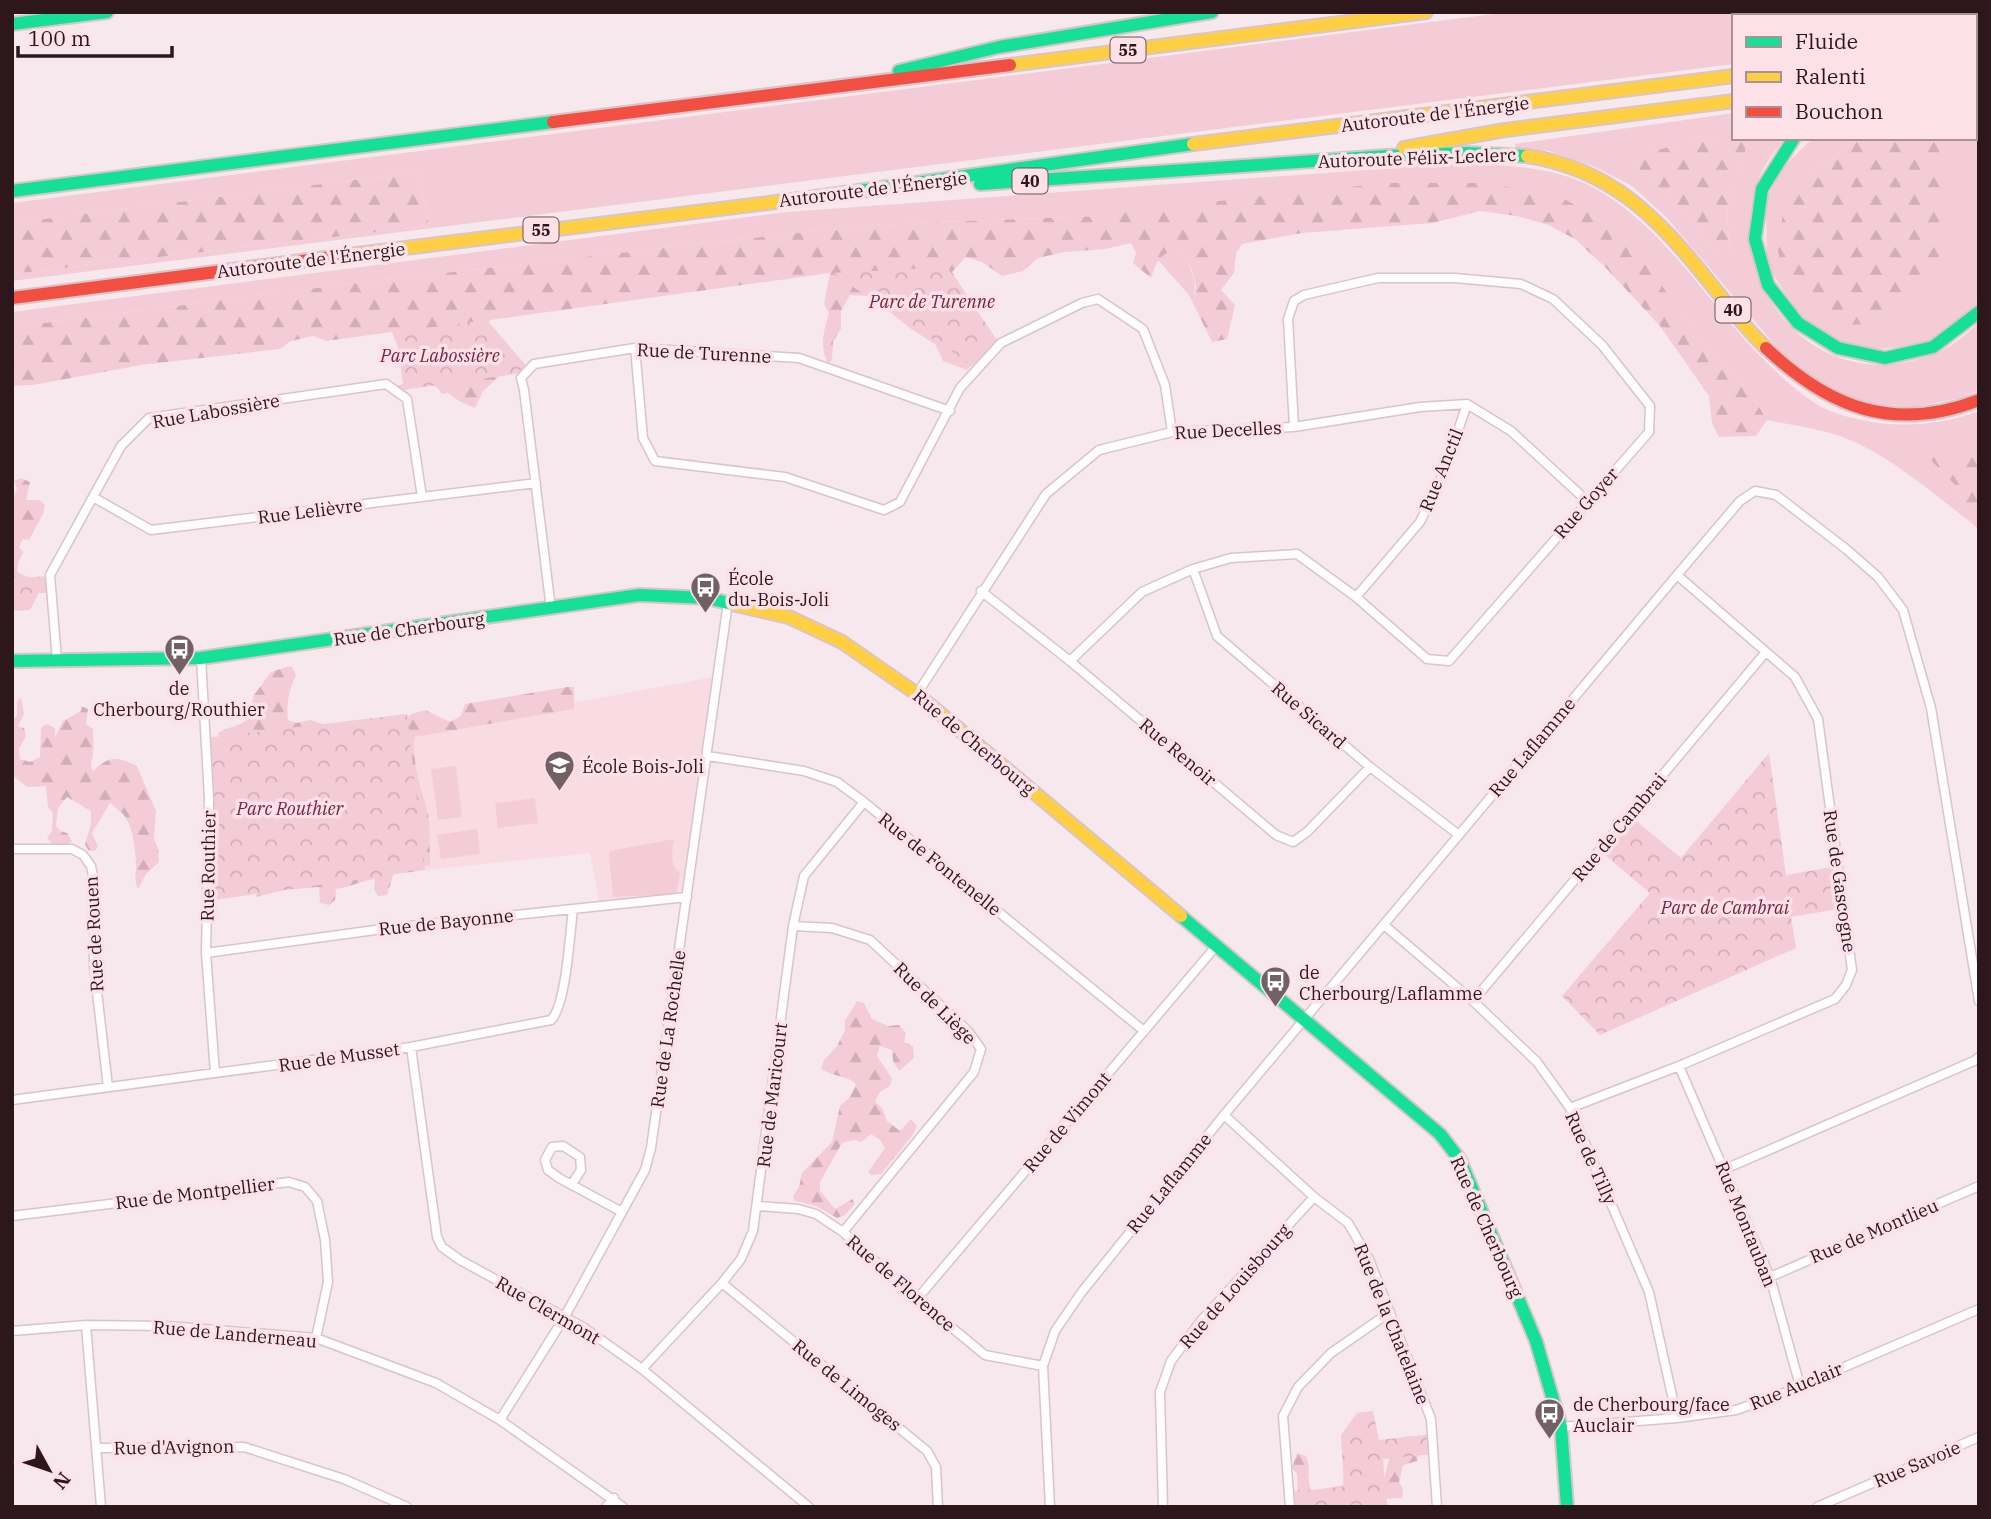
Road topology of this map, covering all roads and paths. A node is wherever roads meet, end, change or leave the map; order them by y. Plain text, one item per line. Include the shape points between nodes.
1 (107, 12) edge
2 (1212, 12) edge
3 (1426, 12) edge
4 (12, 24) edge
5 (1732, 76) edge
6 (830, 88) junction
7 (1732, 101) edge
8 (1792, 140) edge
9 (1348, 158) junction
10 (884, 189) junction
11 (12, 191) edge
12 (12, 298) edge
13 (1979, 312) edge
14 (635, 348) junction
15 (1979, 400) edge
16 (1467, 404) junction
17 (950, 411) junction
18 (1294, 427) junction
19 (1172, 432) junction
20 (536, 483) junction
21 (93, 497) junction
22 (422, 497) junction
23 (1587, 502) junction
24 (1193, 569) junction
25 (1677, 575) junction
26 (981, 591) junction
27 (1356, 597) junction
28 (728, 601) junction
29 (551, 609) junction
30 (1765, 653) junction
31 (201, 658) junction
32 (57, 660) junction
33 (12, 661) edge
34 (1070, 661) junction
35 (917, 694) junction
36 (708, 756) junction
37 (1370, 767) junction
38 (864, 802) junction
39 (1459, 835) junction
40 (12, 849) edge
41 (687, 897) junction
42 (573, 909) junction
43 (1384, 925) junction
44 (793, 926) junction
45 (1217, 945) junction
46 (206, 953) junction
47 (1473, 1001) junction
48 (1979, 1001) edge
49 (1306, 1018) junction
50 (1144, 1031) junction
51 (411, 1047) junction
52 (1979, 1056) edge
53 (1679, 1066) junction
54 (215, 1073) junction
55 (108, 1087) junction
56 (12, 1100) edge
57 (1570, 1108) junction
58 (1224, 1115) junction
59 (1725, 1169) junction
60 (572, 1184) junction
61 (1979, 1186) edge
62 (1314, 1196) junction
63 (758, 1206) junction
64 (622, 1212) junction
65 (12, 1216) edge
66 (843, 1232) junction
67 (1770, 1277) junction
68 (722, 1283) junction
69 (918, 1299) junction
70 (1979, 1309) edge
71 (1390, 1312) junction
72 (564, 1318) junction
73 (86, 1325) junction
74 (12, 1331) edge
75 (316, 1338) junction
76 (1043, 1366) junction
77 (642, 1369) junction
78 (1800, 1386) junction
79 (1677, 1418) junction
80 (500, 1420) junction
81 (1560, 1426) junction
82 (1979, 1437) edge
83 (98, 1448) junction
84 (614, 1498) junction
85 (101, 1507) edge
86 (407, 1507) edge
87 (606, 1507) edge
88 (623, 1507) edge
89 (809, 1507) edge
90 (938, 1507) edge
91 (1050, 1507) edge
92 (1163, 1507) edge
93 (1290, 1507) edge
94 (1437, 1507) edge
95 (1567, 1507) edge
96 (1817, 1507) edge

1 - 4 main road
2 - 6 main road via 999,47
3 - 6 main road, 55
5 - 10 main road, Autoroute de l'Énergie / 55 via 1172,147
6 - 11 main road, 55
7 - 9 main road via 1505,130
8 - 13 main road via 1767,176 1755,233 1767,284 1796,323 1841,350 1888,356 1918,352 1944,341
9 - 10 main road, Autoroute Félix-Leclerc / 40
9 - 15 main road, Autoroute Félix-Leclerc / 40 via 1508,154 1583,169 1647,211 1764,346 1826,396 1898,415 1940,412
10 - 12 main road, Autoroute de l'Énergie / 55
14 - 17 street, Rue de Turenne via 799,358
14 - 17 street via 643,438 655,461 785,477 884,510 900,502
14 - 20 street, Rue de Turenne via 534,364 521,378
16 - 18 street, Rue Decelles
16 - 23 street via 1511,431
16 - 27 street, Rue Anctil via 1444,472 1420,522
17 - 19 street via 960,388 1001,342 1098,299 1143,329 1165,386
18 - 19 street, Rue Decelles
18 - 23 street, Rue Goyer via 1288,319 1294,301 1378,278 1521,284 1553,299 1602,345 1650,406 1649,432
19 - 26 street, Rue Decelles via 1100,450 1046,494
20 - 22 street, Rue Lelièvre
20 - 29 street, Rue de Turenne
21 - 22 street, Rue Lelièvre via 151,530
21 - 22 street, Rue Labossière via 121,446 149,418 386,384 407,399
21 - 32 street, Rue Labossière via 50,575
23 - 27 street, Rue Goyer via 1449,661 1427,659
24 - 27 street, Rue Goyer via 1231,558 1297,554
24 - 34 street, Rue Goyer via 1142,592
24 - 37 street, Rue Sicard via 1217,636
25 - 30 street, Rue de Gascogne
25 - 39 street, Rue Laflamme
25 - 48 street, Rue Laflamme via 1740,501 1755,491 1776,495 1846,549 1878,577 1903,610 1931,708
26 - 34 street, Rue Renoir
26 - 35 street, Rue Decelles
28 - 29 main road, Rue de Cherbourg via 639,595
28 - 35 main road, Rue de Cherbourg via 789,617 842,642
28 - 36 street, Rue de La Rochelle
29 - 31 main road, Rue de Cherbourg
30 - 47 street, Rue de Cambrai
30 - 53 street, Rue de Gascogne via 1795,677 1818,719 1852,970 1835,999
31 - 32 main road, Rue de Cherbourg
31 - 46 street, Rue Routhier via 209,798
32 - 33 main road, Rue de Cherbourg
34 - 37 street, Rue Renoir via 1276,835 1293,842
35 - 45 main road, Rue de Cherbourg
36 - 38 street, Rue de Fontenelle via 804,771 837,782
36 - 41 street, Rue de La Rochelle
37 - 39 street, Rue Sicard
38 - 44 street, Rue de Maricourt via 804,876
38 - 50 street, Rue de Fontenelle
39 - 43 street, Rue Laflamme
40 - 55 street, Rue de Rouen via 72,849 91,866 94,966
41 - 42 street, Rue de Bayonne
41 - 64 street, Rue de La Rochelle via 652,1148
42 - 46 street, Rue de Bayonne
42 - 51 street, Rue de Musset via 561,998 551,1020
43 - 47 street, Rue de Tilly
43 - 49 street, Rue Laflamme
44 - 63 street, Rue de Maricourt
44 - 66 street, Rue de Liège via 832,928 870,940 968,1031 981,1049 974,1072
45 - 49 main road, Rue de Cherbourg
45 - 50 street, Rue de Vimont
46 - 54 street, Rue Routhier
47 - 57 street, Rue de Tilly via 1537,1062
49 - 58 street, Rue Laflamme
49 - 81 main road, Rue de Cherbourg via 1440,1134 1460,1160 1536,1341
50 - 69 street, Rue de Vimont
51 - 54 street, Rue de Musset
51 - 72 street, Rue Clermont via 442,1247
52 - 59 street
53 - 57 street, Rue de Gascogne
53 - 59 street, Rue Montauban
54 - 55 street, Rue de Musset
55 - 56 street, Rue de Musset
57 - 79 street, Rue de Tilly via 1649,1292
58 - 62 street, Rue de la Chatelaine
58 - 76 street, Rue Laflamme via 1081,1293 1055,1331
59 - 67 street, Rue Montauban
60 - 60 street via 581,1170 580,1157 563,1146 552,1147 545,1160 548,1170
60 - 64 street
61 - 67 street, Rue de Montlieu
62 - 71 street, Rue de la Chatelaine via 1348,1223 1369,1259
62 - 92 street, Rue de Louisbourg via 1200,1322 1171,1361 1160,1392
63 - 66 street, Rue de Florence via 816,1214
63 - 68 street, Rue de Maricourt via 741,1259
64 - 72 street, Rue de La Rochelle
65 - 75 street, Rue de Montpellier via 289,1182 305,1187 317,1201 325,1240 328,1282
66 - 69 street, Rue de Florence
67 - 78 street, Rue Montauban
68 - 77 street, Rue de Maricourt
68 - 90 street, Rue de Limoges via 927,1451 936,1467
69 - 76 street, Rue de Florence via 985,1355
70 - 78 street, Rue Auclair
71 - 93 street via 1331,1353 1298,1387 1283,1416
71 - 94 street, Rue de la Chatelaine via 1431,1419
72 - 77 street, Rue Clermont
72 - 80 street, Rue de La Rochelle
73 - 74 street, Rue de Landerneau
73 - 75 street, Rue de Landerneau via 167,1326
73 - 83 street
75 - 80 street, Rue de Landerneau via 436,1383
76 - 91 street, Rue Laflamme
77 - 89 street, Rue Clermont
78 - 79 street, Rue Auclair via 1735,1410
79 - 81 street, Rue Auclair
80 - 84 street, Rue de Landerneau
81 - 95 main road, Rue de Cherbourg
82 - 96 street, Rue Savoie
83 - 85 street
83 - 86 street, Rue d'Avignon via 244,1447 344,1479
84 - 87 street
84 - 88 street, Rue de Landerneau

